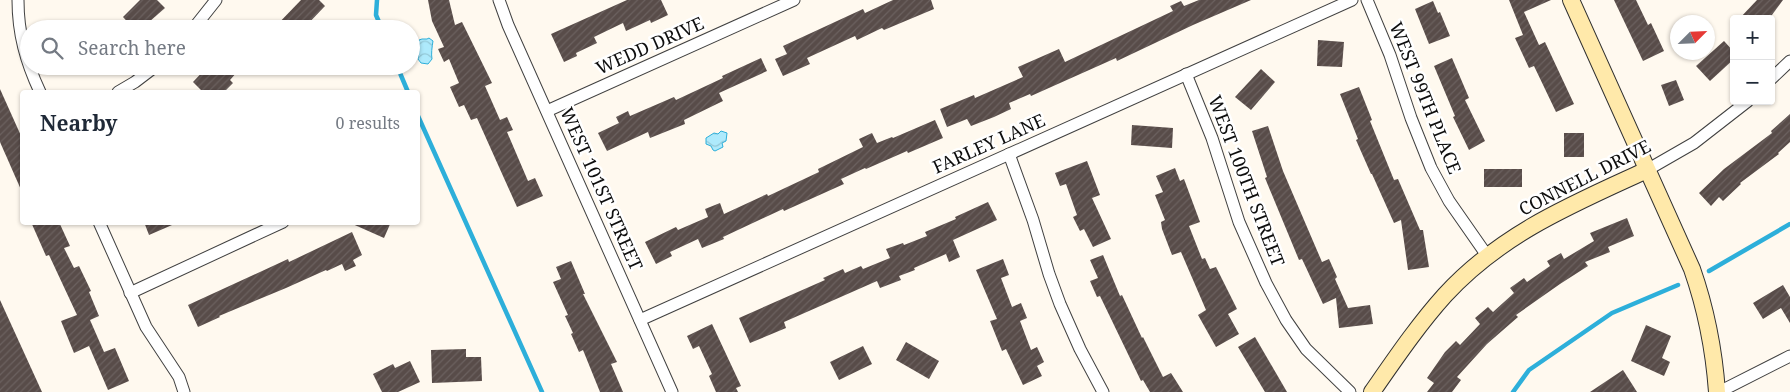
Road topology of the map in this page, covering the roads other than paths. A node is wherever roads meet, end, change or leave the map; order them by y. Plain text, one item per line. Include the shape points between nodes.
1 (18, 0) edge
2 (216, 0) edge
3 (499, 0) edge
4 (794, 0) edge
5 (1352, 0) edge
6 (1367, 0) edge
7 (1571, 0) edge
8 (200, 20) edge
9 (20, 34) edge
10 (1790, 61) edge
11 (1186, 74) junction
12 (32, 75) edge
13 (145, 75) edge
14 (1775, 76) edge
15 (39, 90) edge
16 (122, 90) edge
17 (1743, 105) edge
18 (547, 111) junction
19 (1009, 154) junction
20 (1647, 170) junction
21 (100, 225) edge
22 (277, 225) edge
23 (1488, 257) junction
24 (130, 293) junction
25 (640, 320) junction
26 (1790, 356) edge
27 (184, 392) edge
28 (672, 392) edge
29 (1103, 392) edge
30 (1350, 392) edge
31 (1372, 392) edge
32 (1718, 392) edge

1 - 9 street
2 - 8 street
3 - 18 street, WEST 101ST STREET
4 - 18 street, WEDD DRIVE
5 - 11 street, FARLEY LANE
6 - 23 street, WEST 99TH PLACE via 1431,168 1449,201
7 - 20 street
10 - 14 street
11 - 19 street, FARLEY LANE
11 - 30 street, WEST 100TH STREET via 1212,138 1239,222 1266,284 1306,349
12 - 15 street
13 - 16 street
17 - 20 street, CONNELL DRIVE via 1694,143
18 - 25 street, WEST 101ST STREET
19 - 25 street, FARLEY LANE
19 - 29 street via 1060,304
20 - 23 street, CONNELL DRIVE via 1547,217
20 - 32 street via 1702,298
21 - 24 street
22 - 24 street
23 - 31 street, CONNELL DRIVE via 1446,294 1416,329
24 - 27 street via 146,326 179,377
25 - 28 street, WEST 101ST STREET
26 - 32 street

